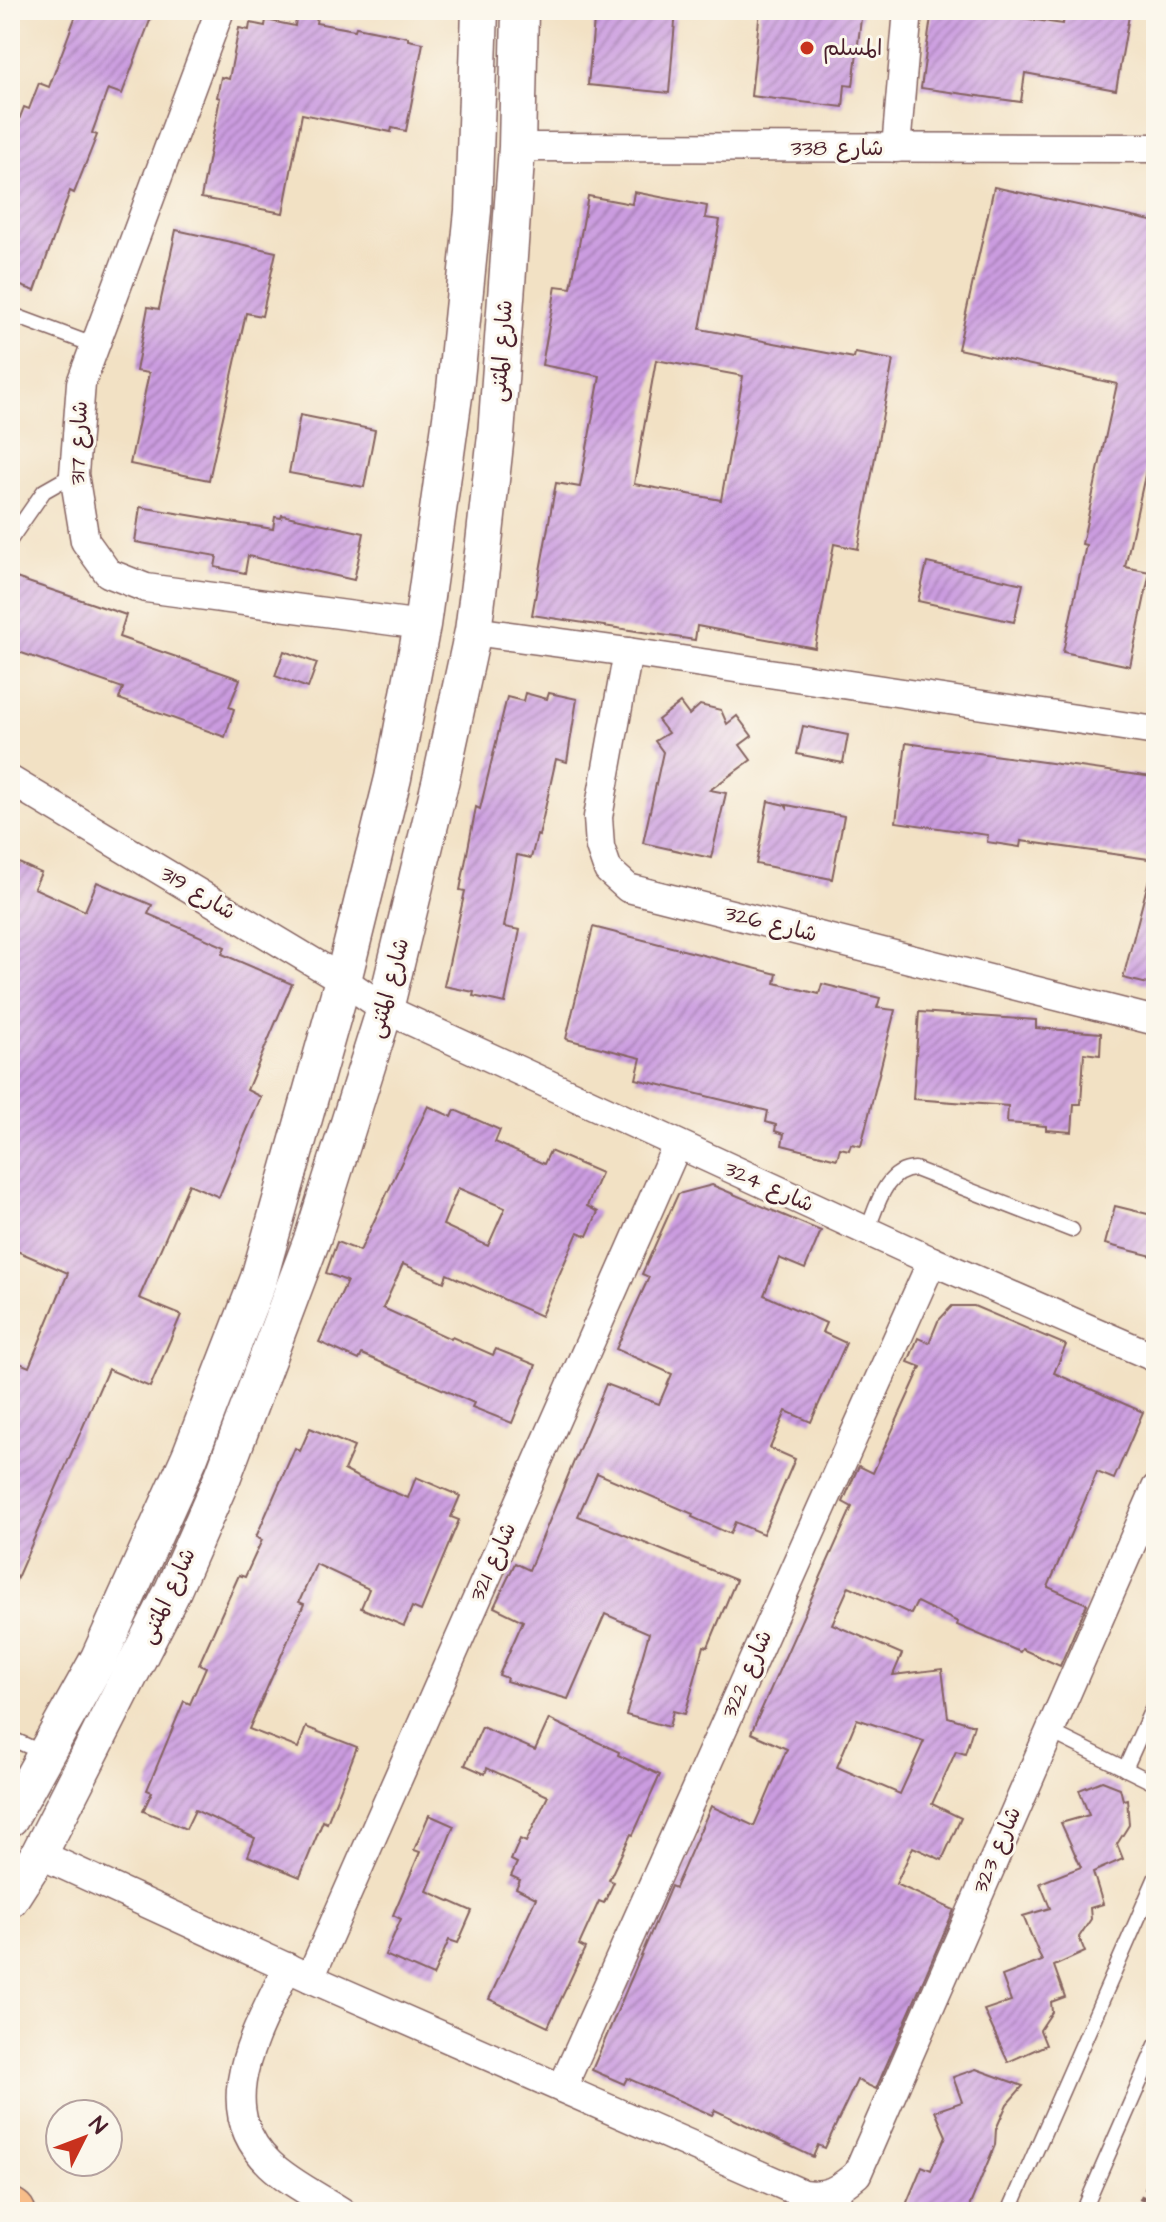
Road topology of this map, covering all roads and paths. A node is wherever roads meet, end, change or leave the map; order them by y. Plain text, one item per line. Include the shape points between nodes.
1 (220, 10) edge
2 (477, 10) edge
3 (520, 10) edge
4 (908, 10) edge
5 (517, 147) junction
6 (896, 148) junction
7 (1156, 148) edge
8 (10, 314) edge
9 (96, 346) junction
10 (74, 474) junction
11 (10, 540) edge
12 (422, 625) junction
13 (473, 631) junction
14 (628, 652) junction
15 (1156, 731) edge
16 (10, 780) edge
17 (343, 980) junction
18 (385, 1009) junction
19 (1156, 1021) edge
20 (677, 1145) junction
21 (1072, 1230) dead end
22 (867, 1231) junction
23 (932, 1261) junction
24 (1156, 1358) edge
25 (1156, 1488) edge
26 (1156, 1700) edge
27 (1049, 1731) junction
28 (10, 1738) edge
29 (45, 1754) junction
30 (1125, 1769) junction
31 (1156, 1784) edge
32 (10, 1818) edge
33 (39, 1854) junction
34 (1156, 1877) edge
35 (10, 1899) edge
36 (298, 1973) junction
37 (1156, 2045) edge
38 (562, 2088) junction
39 (1156, 2167) edge
40 (821, 2200) edge
41 (342, 2212) edge
42 (1009, 2212) edge
43 (1083, 2212) edge
44 (1136, 2212) edge

1 - 9 street, شارع 317
2 - 12 street, شارع المثنى via 473,211
3 - 5 street, شارع المثنى
4 - 6 street
5 - 6 street, شارع 338
5 - 13 street, شارع المثنى via 496,435
6 - 7 street, شارع 338
8 - 9 lane
9 - 10 street, شارع 317 via 81,383
10 - 11 lane via 44,491
10 - 12 street, شارع 317 via 85,541 108,573 146,588
12 - 17 street, شارع المثنى via 393,778
13 - 14 street
13 - 18 street, شارع المثنى
14 - 15 street
14 - 19 street, شارع 326 via 598,817 608,870 628,888
16 - 17 street, شارع 319
17 - 18 street, شارع 319
17 - 29 street, شارع المثنى via 259,1278 183,1471 99,1658
18 - 20 street, شارع 324
18 - 33 street, شارع المثنى via 313,1237 223,1476 173,1590
20 - 22 street, شارع 324
20 - 36 street, شارع 321
21 - 22 lane via 915,1169 892,1177
22 - 23 street, شارع 324
23 - 24 street, شارع 324
23 - 38 street, شارع 322
25 - 27 street, شارع 323
26 - 30 lane
27 - 30 lane
27 - 40 street, شارع 323 via 857,2174
28 - 29 lane
29 - 32 street, شارع المثنى
30 - 31 lane
33 - 35 street, شارع المثنى
33 - 36 street
34 - 42 lane
36 - 38 street
36 - 41 street, شارع 321 via 246,2058 242,2120 271,2165
37 - 43 lane
38 - 40 street
39 - 44 path

